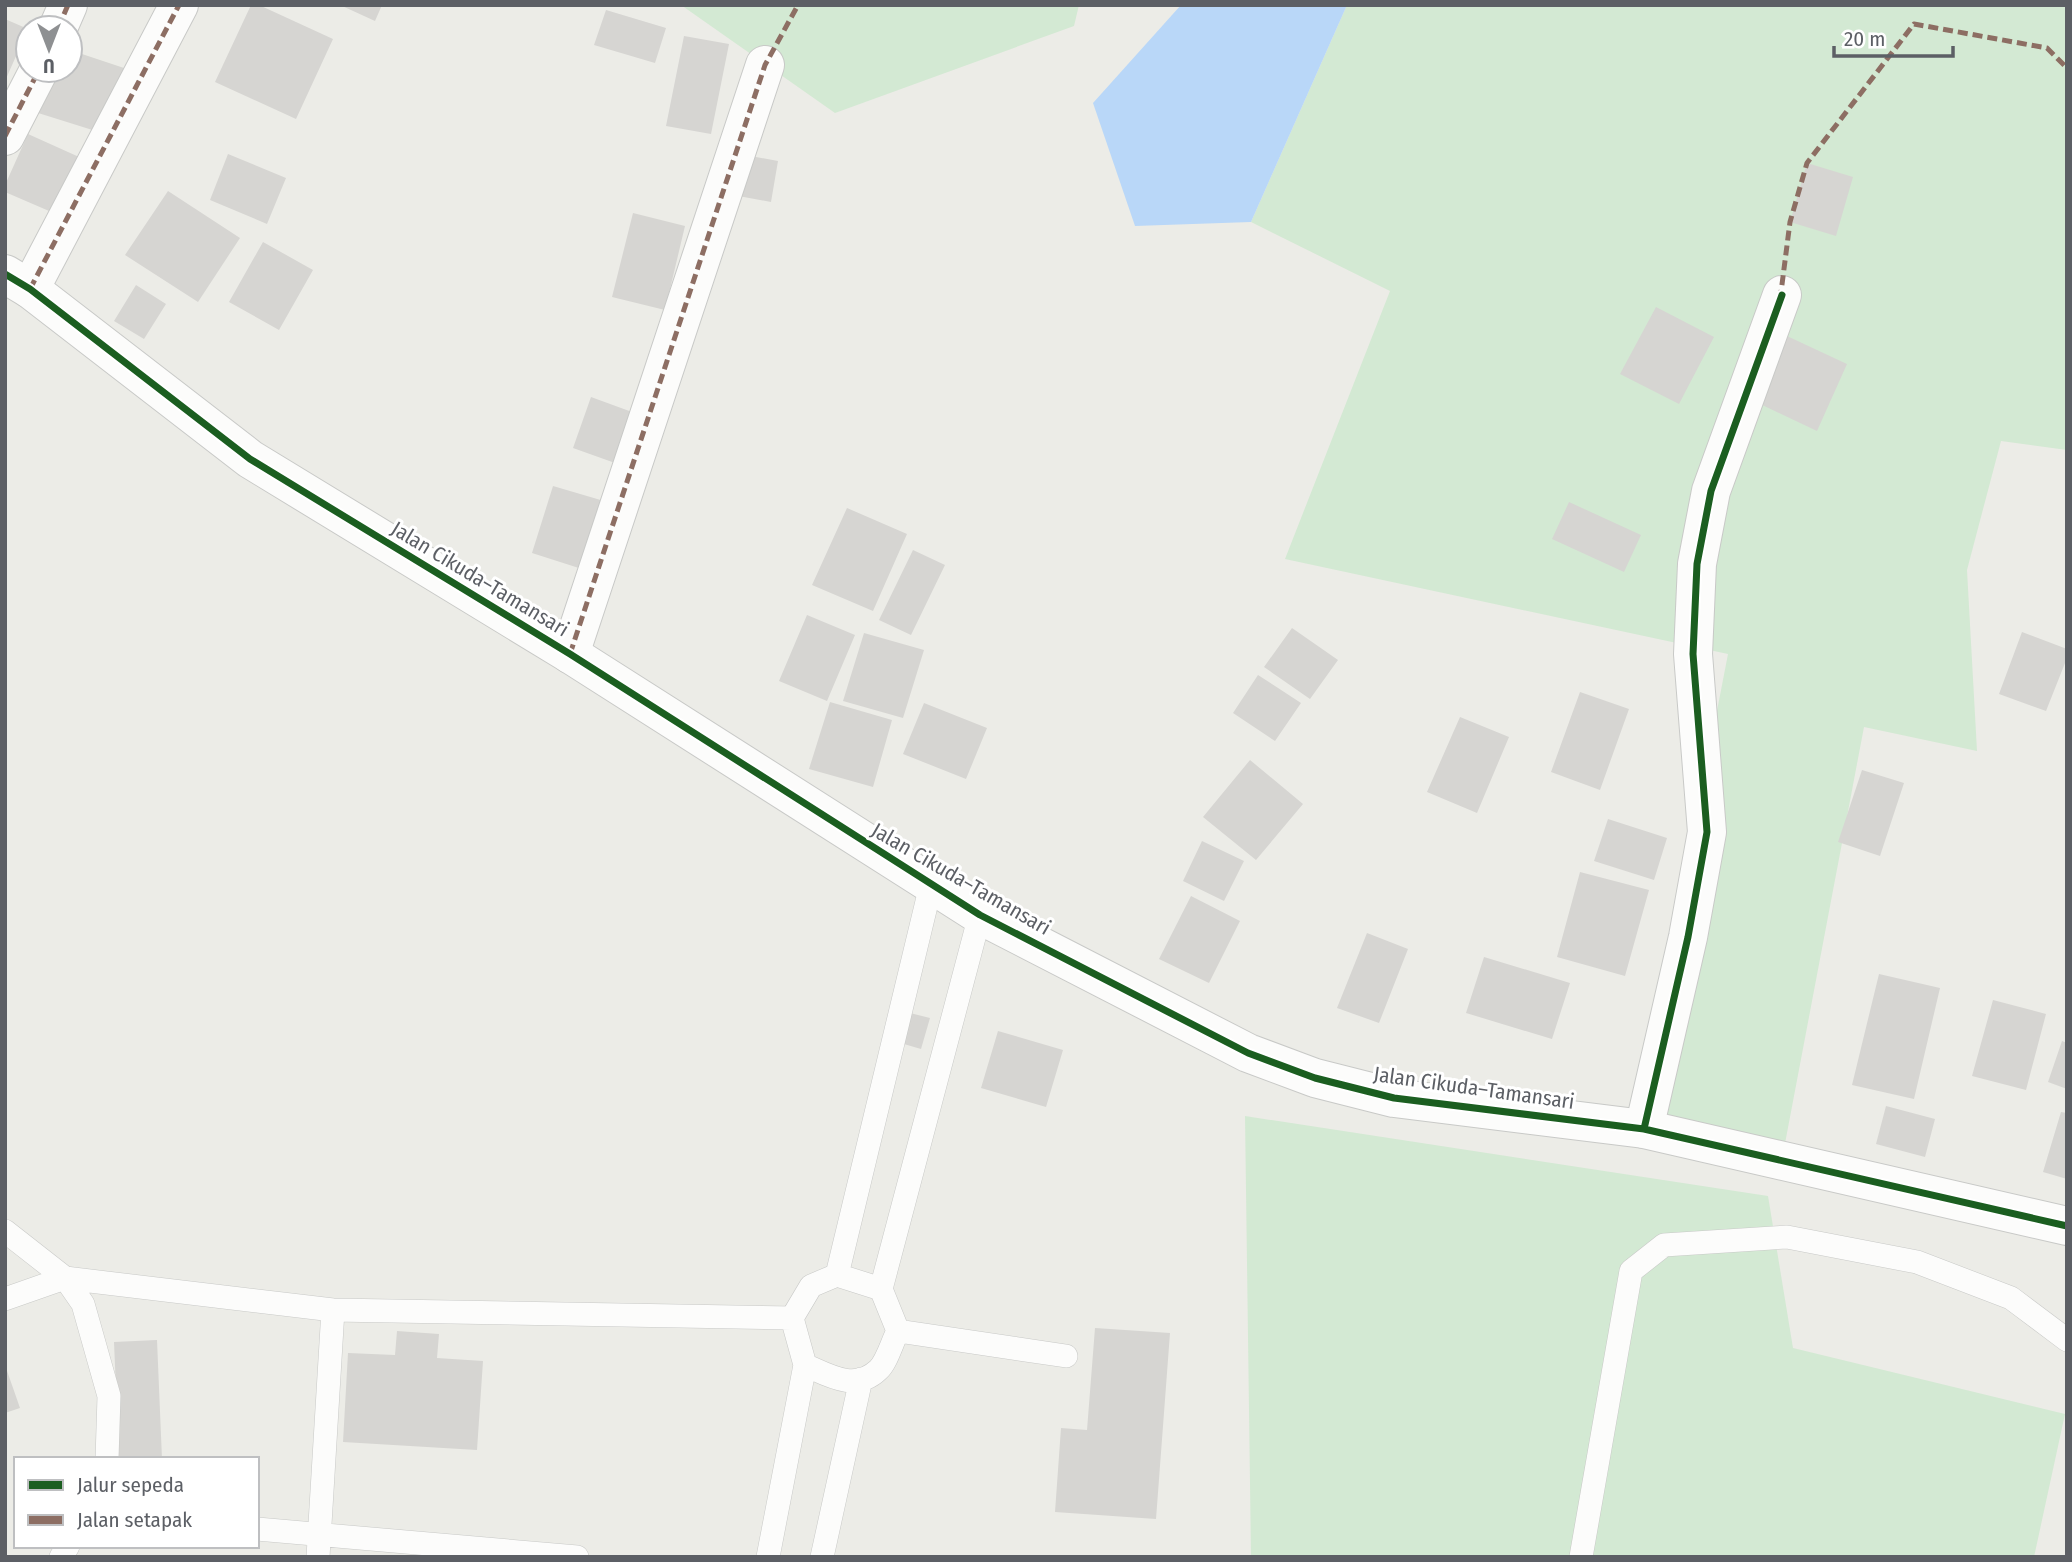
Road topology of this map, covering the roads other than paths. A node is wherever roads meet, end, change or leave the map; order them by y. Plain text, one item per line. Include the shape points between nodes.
1 (179, 5) edge
2 (765, 65) dead end
3 (32, 84) edge
4 (5, 136) edge
5 (17, 282) edge
6 (1782, 295) dead end
7 (570, 654) junction
8 (931, 885) junction
9 (980, 915) junction
10 (1644, 1129) junction
11 (2067, 1226) edge
12 (5, 1231) edge
13 (837, 1275) junction
14 (65, 1278) junction
15 (881, 1289) junction
16 (5, 1299) edge
17 (333, 1310) junction
18 (792, 1318) junction
19 (898, 1331) junction
20 (2067, 1340) edge
21 (1066, 1356) dead end
22 (805, 1365) junction
23 (861, 1379) junction
24 (107, 1457) edge
25 (259, 1530) edge
26 (319, 1546) edge
27 (546, 1555) edge
28 (577, 1557) edge
29 (768, 1557) edge
30 (822, 1557) edge
31 (1581, 1557) edge

1 - 5 street
2 - 7 street
3 - 4 street
5 - 7 street, Jalan Cikuda–Tamansari via 250,459
6 - 10 street via 1711,491 1697,564 1693,654 1707,832
7 - 8 street, Jalan Cikuda–Tamansari
8 - 9 street, Jalan Cikuda–Tamansari
8 - 13 lane
9 - 10 street, Jalan Cikuda–Tamansari via 1248,1053 1315,1078 1394,1098
9 - 15 lane
10 - 11 street, Jalan Cikuda–Tamansari
12 - 14 lane
13 - 15 lane
13 - 18 lane via 811,1286
14 - 16 lane
14 - 17 lane
14 - 24 lane via 83,1304 109,1396
15 - 19 lane
17 - 18 lane
17 - 26 lane
18 - 22 lane
19 - 21 lane
19 - 23 lane via 878,1370
20 - 31 lane via 2011,1298 1917,1262 1787,1237 1664,1245 1631,1271
22 - 23 lane via 841,1381
22 - 29 lane
23 - 30 lane
25 - 26 lane
26 - 27 lane
27 - 28 lane

